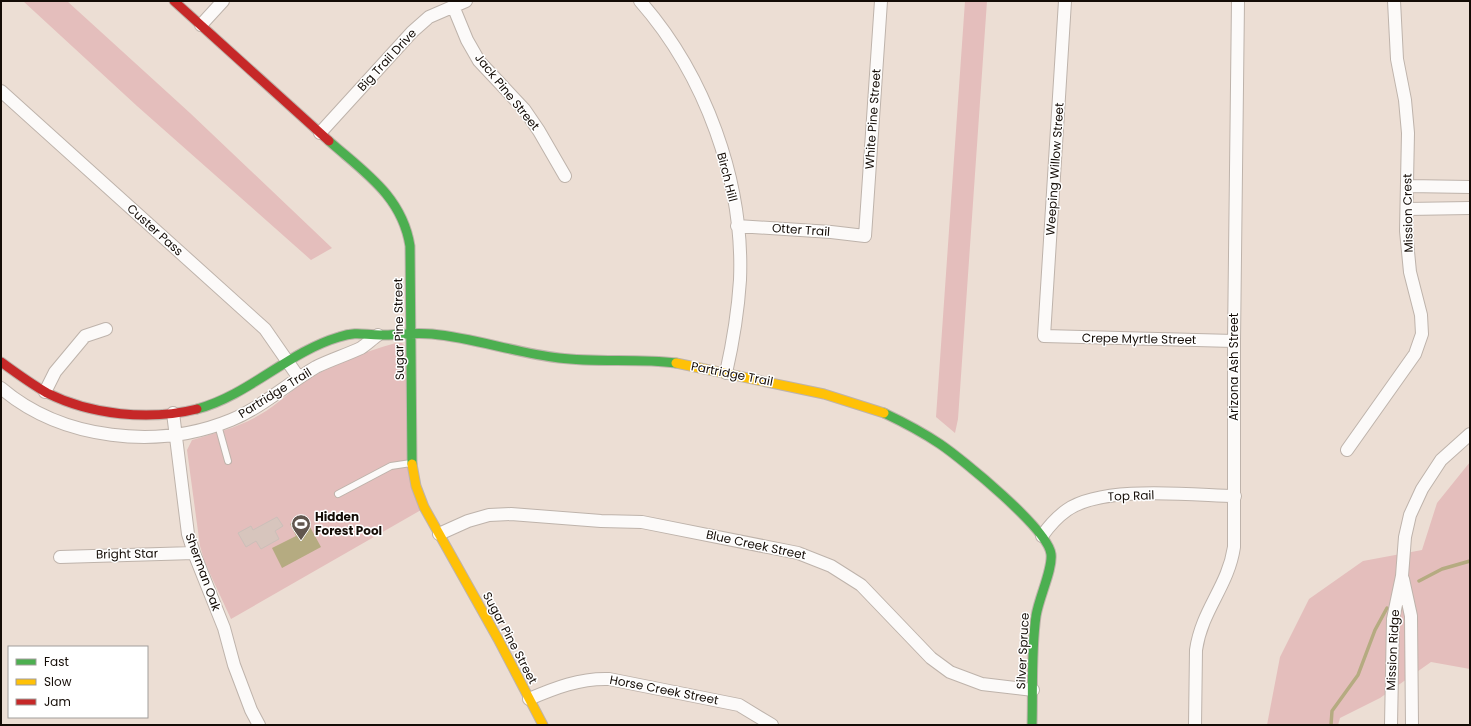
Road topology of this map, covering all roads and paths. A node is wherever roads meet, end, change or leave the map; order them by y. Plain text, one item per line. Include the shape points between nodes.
1 (174, 1) edge
2 (223, 1) edge
3 (466, 1) edge
4 (640, 1) edge
5 (881, 1) edge
6 (1065, 1) edge
7 (1238, 1) edge
8 (1394, 1) edge
9 (453, 6) junction
10 (201, 25) junction
11 (1, 91) edge
12 (320, 133) junction
13 (565, 176) dead end
14 (1408, 186) junction
15 (1470, 187) edge
16 (1470, 208) edge
17 (1407, 209) junction
18 (737, 226) junction
19 (865, 236) joint
20 (106, 329) dead end
21 (411, 332) junction
22 (378, 335) junction
23 (1044, 336) joint
24 (1234, 341) junction
25 (288, 361) junction
26 (1, 362) edge
27 (726, 373) junction
28 (20, 377) junction
29 (299, 378) junction
30 (4, 391) edge
31 (45, 392) junction
32 (173, 413) junction
33 (218, 425) junction
34 (1470, 434) edge
35 (176, 436) junction
36 (1347, 450) dead end
37 (228, 461) dead end
38 (412, 463) junction
39 (338, 494) dead end
40 (1235, 496) junction
41 (439, 534) junction
42 (1042, 536) junction
43 (194, 553) junction
44 (60, 557) dead end
45 (1402, 576) junction
46 (1392, 659) junction
47 (1412, 660) junction
48 (1033, 690) junction
49 (529, 699) junction
50 (259, 725) edge
51 (543, 725) edge
52 (772, 725) edge
53 (1032, 725) edge
54 (1195, 725) edge
55 (1391, 725) edge
56 (1412, 725) edge

1 - 10 street, Sugar Pine Street
2 - 10 street
3 - 9 street, Big Trail Drive
4 - 18 street, Birch Hill via 671,43 694,81 712,121 725,163
5 - 19 street, White Pine Street
6 - 23 street, Weeping Willow Street
7 - 24 street, Arizona Ash Street
8 - 14 street, Mission Crest via 1397,59 1408,133
9 - 12 street, Big Trail Drive via 429,17 412,32
9 - 13 street, Jack Pine Street via 479,61 524,109
10 - 12 street, Sugar Pine Street
11 - 25 street, Custer Pass via 265,329
12 - 21 street, Sugar Pine Street via 386,192 400,210 408,231 410,246
14 - 15 street
14 - 17 street, Mission Crest
16 - 17 street
17 - 36 street, Mission Crest via 1406,231 1410,272 1421,315 1422,334 1415,354
18 - 19 street, Otter Trail
18 - 27 street, Birch Hill via 740,279
20 - 31 street via 85,336 56,372
21 - 22 street, Partridge Trail
21 - 27 street, Partridge Trail via 437,334 529,354 598,361 653,360
21 - 38 street, Sugar Pine Street
22 - 25 street, Partridge Trail via 358,332 329,339 307,348
22 - 29 street, Partridge Trail via 361,347
23 - 24 street, Crepe Myrtle Street
24 - 40 street, Arizona Ash Street
25 - 29 street, Custer Pass
25 - 32 street, Partridge Trail via 230,396 196,410
26 - 28 street, Partridge Trail
27 - 42 street, Partridge Trail via 816,390 865,405 915,428 946,446 974,468
28 - 30 street, Partridge Trail
28 - 31 street, Partridge Trail
29 - 33 street, Partridge Trail via 256,408
30 - 35 street, Partridge Trail via 34,410 86,430 139,437
31 - 32 street, Partridge Trail via 70,404 107,413
32 - 35 street, Sherman Oak
33 - 35 street, Partridge Trail
33 - 37 lane
34 - 45 street, Mission Ridge via 1442,460 1422,489 1410,515 1405,537
35 - 43 street, Sherman Oak via 184,508
38 - 39 lane via 391,466
38 - 41 street, Sugar Pine Street via 416,486
40 - 42 street, Top Rail via 1105,496 1068,509
40 - 54 street, Arizona Ash Street via 1234,546 1230,568 1204,618 1197,640
41 - 48 street, Blue Creek Street via 489,515 510,514 642,522 798,553 831,566 861,585 932,658 950,672 982,684
41 - 49 street, Sugar Pine Street
42 - 48 street, Silver Spruce via 1050,547 1051,555 1035,622
43 - 44 street, Bright Star
43 - 50 street, Sherman Oak via 224,628 251,710
45 - 46 street, Mission Ridge via 1392,619
45 - 47 street, Mission Ridge via 1411,616
46 - 47 street
46 - 55 street, Mission Ridge
47 - 56 street, Mission Ridge
48 - 53 street, Silver Spruce
49 - 51 street, Sugar Pine Street
49 - 52 street, Horse Creek Street via 577,682 609,679 740,705

